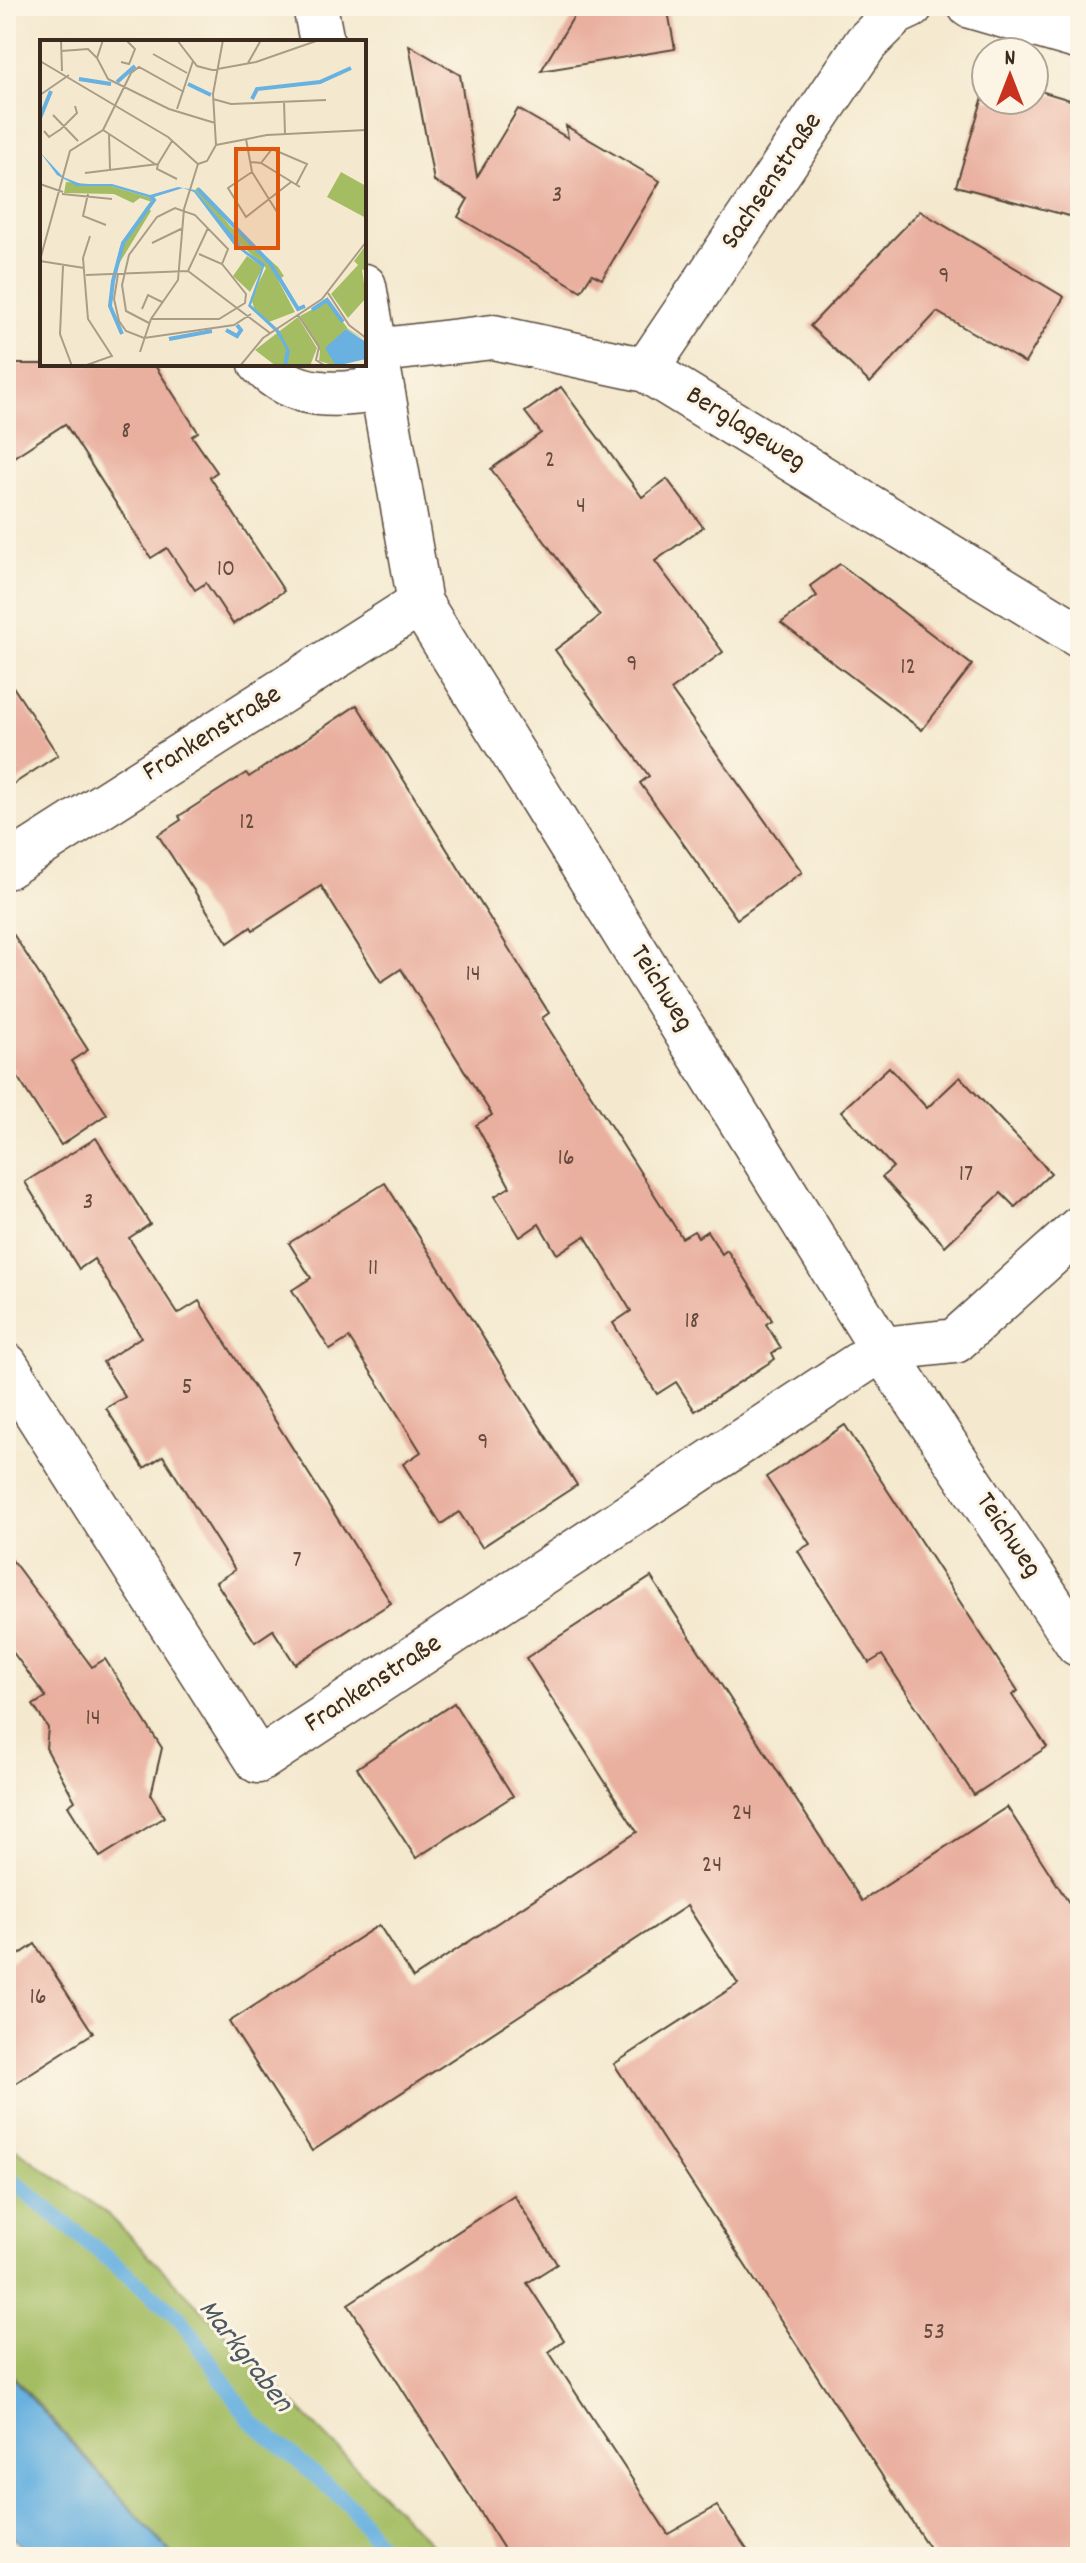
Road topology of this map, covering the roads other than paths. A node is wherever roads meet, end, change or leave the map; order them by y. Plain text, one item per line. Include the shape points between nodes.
1 (315, 6) edge
2 (911, 6) edge
3 (970, 6) edge
4 (1080, 38) edge
5 (322, 40) edge
6 (366, 299) edge
7 (263, 366) edge
8 (377, 370) junction
9 (646, 370) junction
10 (420, 603) junction
11 (1080, 636) edge
12 (6, 867) edge
13 (1080, 1228) edge
14 (882, 1349) junction
15 (6, 1365) edge
16 (1078, 1644) edge

1 - 5 street
2 - 9 street, Sachsenstraße via 896,13 866,43
3 - 4 street
6 - 8 street, Teichweg
7 - 8 street, Berglageweg via 275,378 326,396
8 - 9 street, Berglageweg via 493,337
8 - 10 street, Teichweg
9 - 11 street, Berglageweg
10 - 12 street, Frankenstraße
10 - 14 street, Teichweg
13 - 14 street via 955,1341
14 - 15 street, Frankenstraße via 258,1761
14 - 16 street, Teichweg

